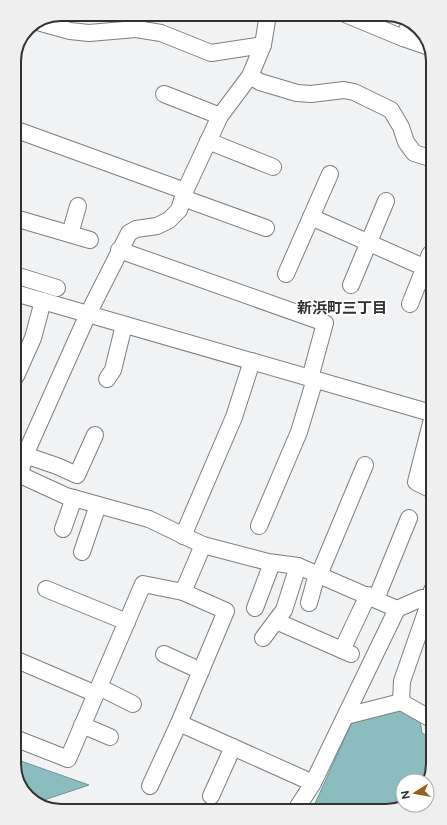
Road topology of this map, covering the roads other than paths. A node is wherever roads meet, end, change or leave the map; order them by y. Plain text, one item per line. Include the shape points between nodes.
1 (267, 21) edge
2 (363, 21) edge
3 (137, 22) edge
4 (45, 24) edge
5 (408, 28) edge
6 (403, 38) junction
7 (263, 45) junction
8 (422, 45) edge
9 (227, 51) junction
10 (239, 63) dead end
11 (250, 76) junction
12 (164, 94) dead end
13 (220, 116) junction
14 (21, 132) edge
15 (208, 142) junction
16 (426, 157) edge
17 (273, 167) dead end
18 (330, 174) dead end
19 (184, 194) junction
20 (386, 201) dead end
21 (78, 206) dead end
22 (311, 217) junction
23 (21, 220) edge
24 (266, 228) dead end
25 (70, 234) junction
26 (90, 240) dead end
27 (368, 242) junction
28 (120, 250) junction
29 (426, 263) edge
30 (426, 268) edge
31 (286, 274) dead end
32 (21, 277) edge
33 (351, 285) dead end
34 (57, 288) dead end
35 (21, 295) edge
36 (43, 301) junction
37 (410, 304) dead end
38 (88, 314) junction
39 (124, 325) junction
40 (252, 361) junction
41 (21, 365) edge
42 (313, 378) junction
43 (107, 380) dead end
44 (426, 412) edge
45 (96, 435) dead end
46 (21, 451) edge
47 (21, 453) edge
48 (426, 462) edge
49 (365, 465) dead end
50 (21, 474) edge
51 (426, 487) edge
52 (74, 498) junction
53 (98, 505) junction
54 (409, 518) dead end
55 (259, 526) dead end
56 (63, 529) dead end
57 (184, 536) junction
58 (203, 545) junction
59 (82, 552) dead end
60 (272, 563) junction
61 (298, 566) junction
62 (318, 574) junction
63 (46, 588) dead end
64 (184, 592) junction
65 (372, 597) junction
66 (426, 597) edge
67 (308, 603) dead end
68 (255, 608) dead end
69 (398, 609) junction
70 (426, 612) edge
71 (276, 621) junction
72 (127, 622) junction
73 (263, 638) dead end
74 (164, 654) dead end
75 (21, 662) edge
76 (201, 671) junction
77 (97, 691) junction
78 (401, 702) junction
79 (133, 704) dead end
80 (346, 716) junction
81 (426, 716) edge
82 (179, 723) junction
83 (82, 725) junction
84 (110, 737) dead end
85 (21, 740) edge
86 (233, 747) junction
87 (313, 783) junction
88 (150, 786) dead end
89 (211, 796) dead end
90 (300, 804) edge

1 - 7 street
2 - 6 street
3 - 4 street via 89,34
3 - 9 street via 211,53
5 - 6 street
6 - 8 street
7 - 9 street
7 - 11 street
9 - 10 street
11 - 13 street
11 - 16 street via 260,82 297,93 344,90 354,92 391,110 414,153
12 - 13 street
13 - 15 street
14 - 19 street
15 - 17 street
15 - 19 street
18 - 22 street
19 - 24 street
19 - 28 street via 180,210 169,220 158,226 136,229 129,233
20 - 27 street
21 - 25 street
22 - 27 street
22 - 31 street
23 - 25 street
25 - 26 street
27 - 29 street
27 - 33 street
28 - 38 street
28 - 42 street via 325,323
30 - 37 street
32 - 34 street
35 - 36 street
36 - 38 street
36 - 41 street via 33,338
38 - 39 street
38 - 46 street
39 - 40 street
39 - 43 street via 113,370
40 - 42 street
40 - 57 street via 234,417
42 - 44 street
42 - 55 street via 299,432
45 - 47 street via 77,475
48 - 51 street via 416,482
49 - 62 street
50 - 52 street
52 - 53 street
52 - 56 street
53 - 57 street via 149,519
53 - 59 street
54 - 65 street
57 - 58 street
58 - 60 street
58 - 64 street
60 - 61 street
60 - 68 street
61 - 62 street
61 - 71 street via 284,610
62 - 65 street
62 - 67 street
63 - 72 street
64 - 72 street via 143,584
64 - 76 street via 226,611
65 - 69 street
65 - 71 street via 346,652
66 - 69 street
69 - 80 street
70 - 78 street via 402,681
71 - 73 street
72 - 77 street
74 - 76 street
75 - 77 street
76 - 82 street
77 - 79 street
77 - 83 street
78 - 80 street
78 - 81 street
80 - 87 street
82 - 86 street
82 - 88 street
83 - 84 street
83 - 85 street via 68,759
86 - 87 street
86 - 89 street
87 - 90 street

